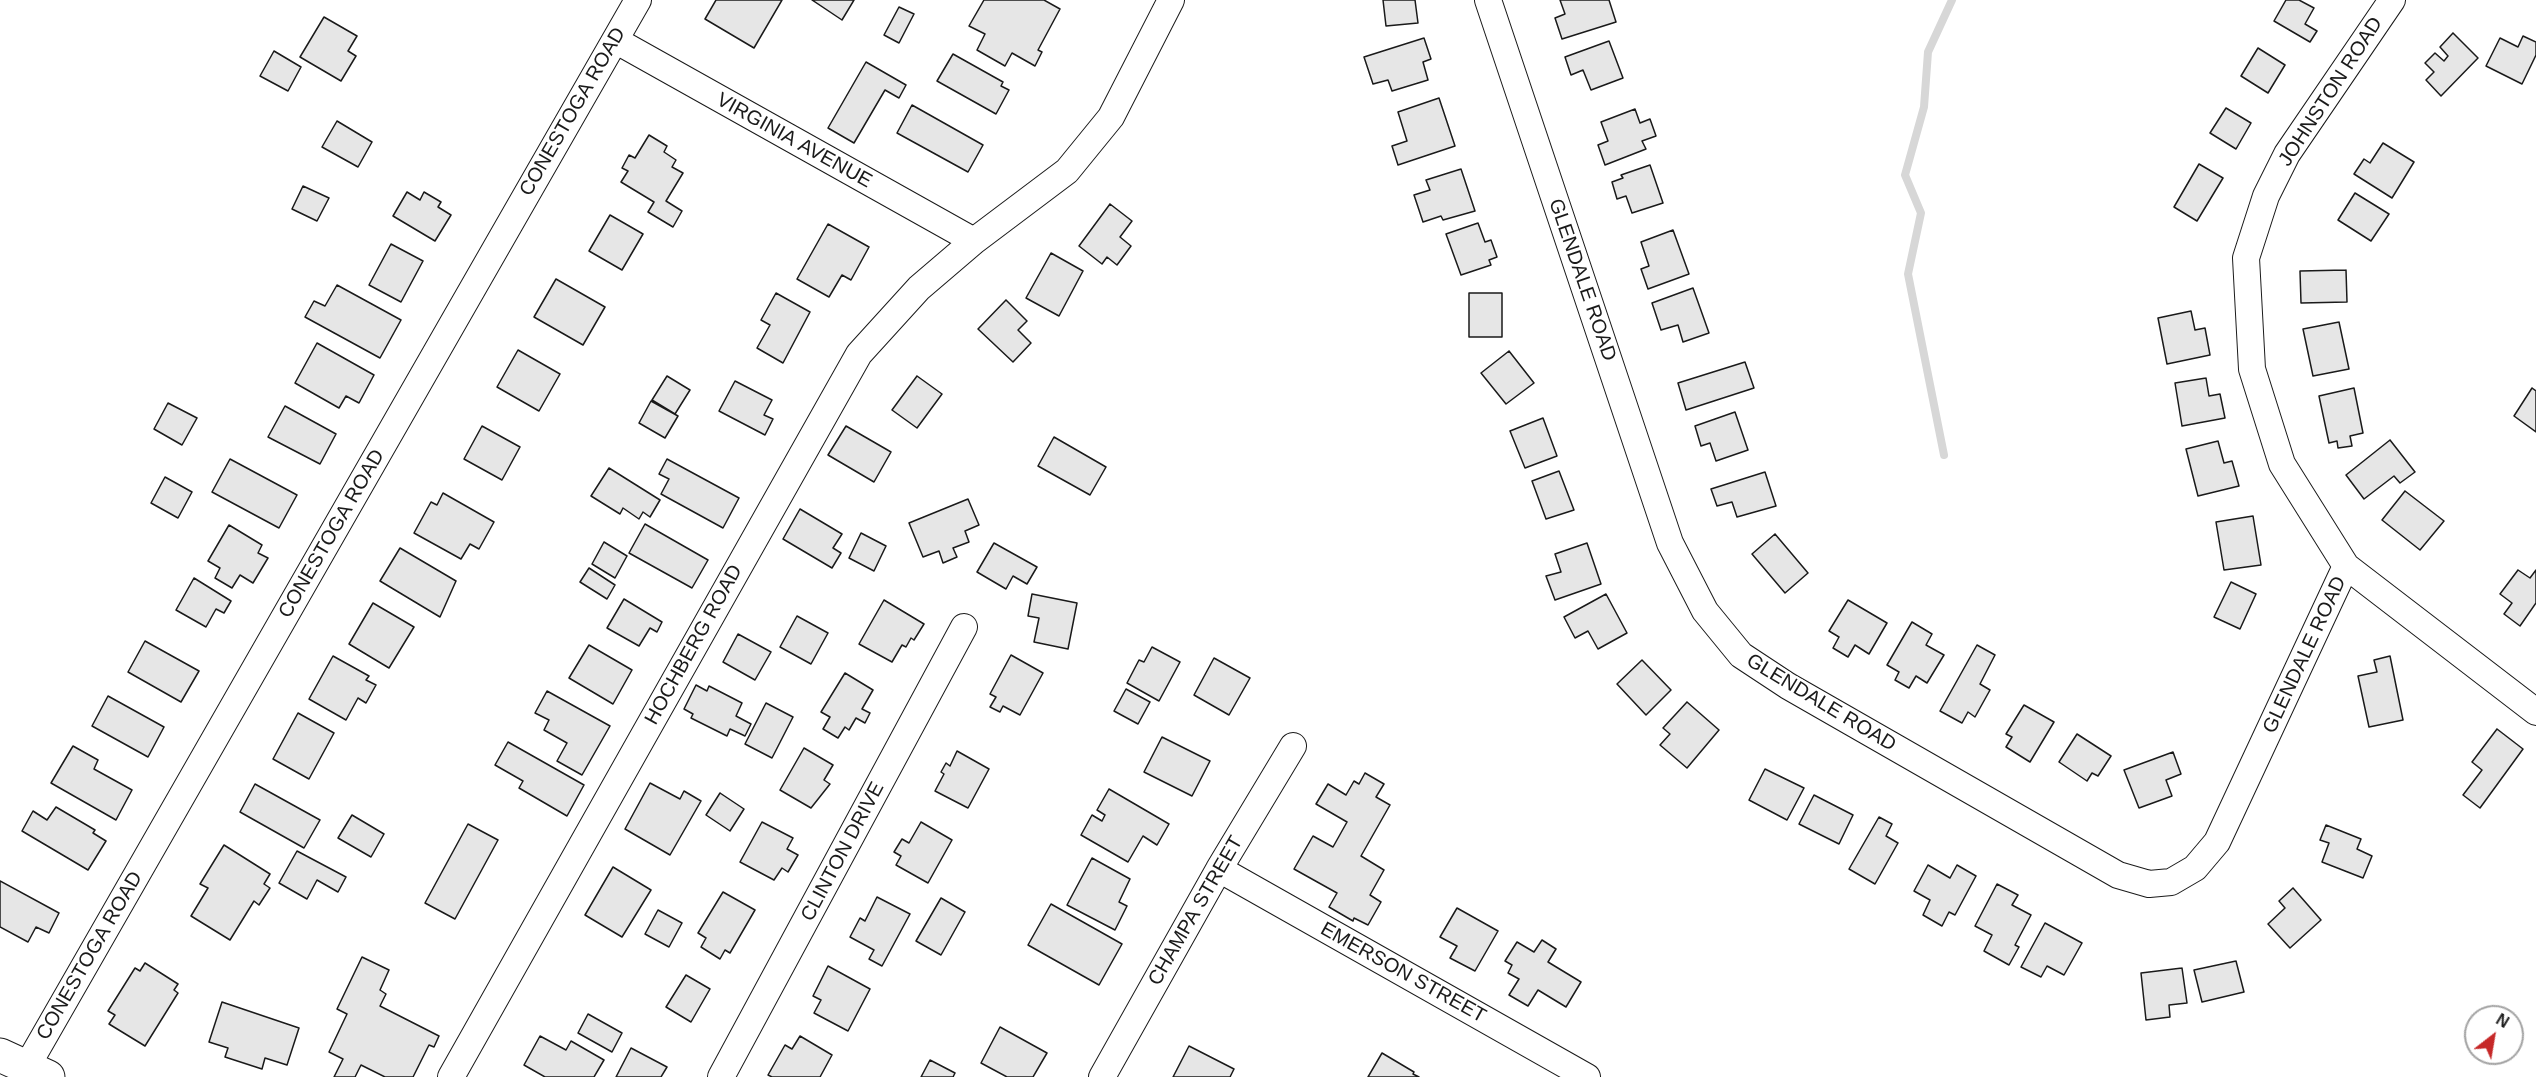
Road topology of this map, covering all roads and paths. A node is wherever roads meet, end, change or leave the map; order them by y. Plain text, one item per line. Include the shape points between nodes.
1 (638, 0) edge
2 (1171, 0) edge
3 (1488, 0) edge
4 (2392, 0) edge
5 (615, 40) junction
6 (974, 242) junction
7 (2346, 566) junction
8 (964, 627) dead end
9 (2536, 712) edge
10 (1293, 746) dead end
11 (1219, 869) junction
12 (25, 1067) edge
13 (450, 1077) edge
14 (721, 1077) edge
15 (1102, 1077) edge
16 (1587, 1077) edge

1 - 5 street, CONESTOGA ROAD
2 - 6 street, HOCHBERG ROAD via 1111,117 1067,171
3 - 7 street, GLENDALE ROAD via 1670,543 1705,611 1741,655 1788,686 2118,875 2149,884 2171,882 2195,868 2217,842
4 - 7 street, JOHNSTON ROAD via 2287,154 2266,196 2246,258 2252,369 2282,464
5 - 6 street, VIRGINIA AVENUE
5 - 12 street, CONESTOGA ROAD
6 - 13 street, HOCHBERG ROAD via 919,288 859,354
7 - 9 street, JOHNSTON ROAD
8 - 14 street, CLINTON DRIVE
10 - 11 street, CHAMPA STREET
11 - 15 street, CHAMPA STREET
11 - 16 street, EMERSON STREET

